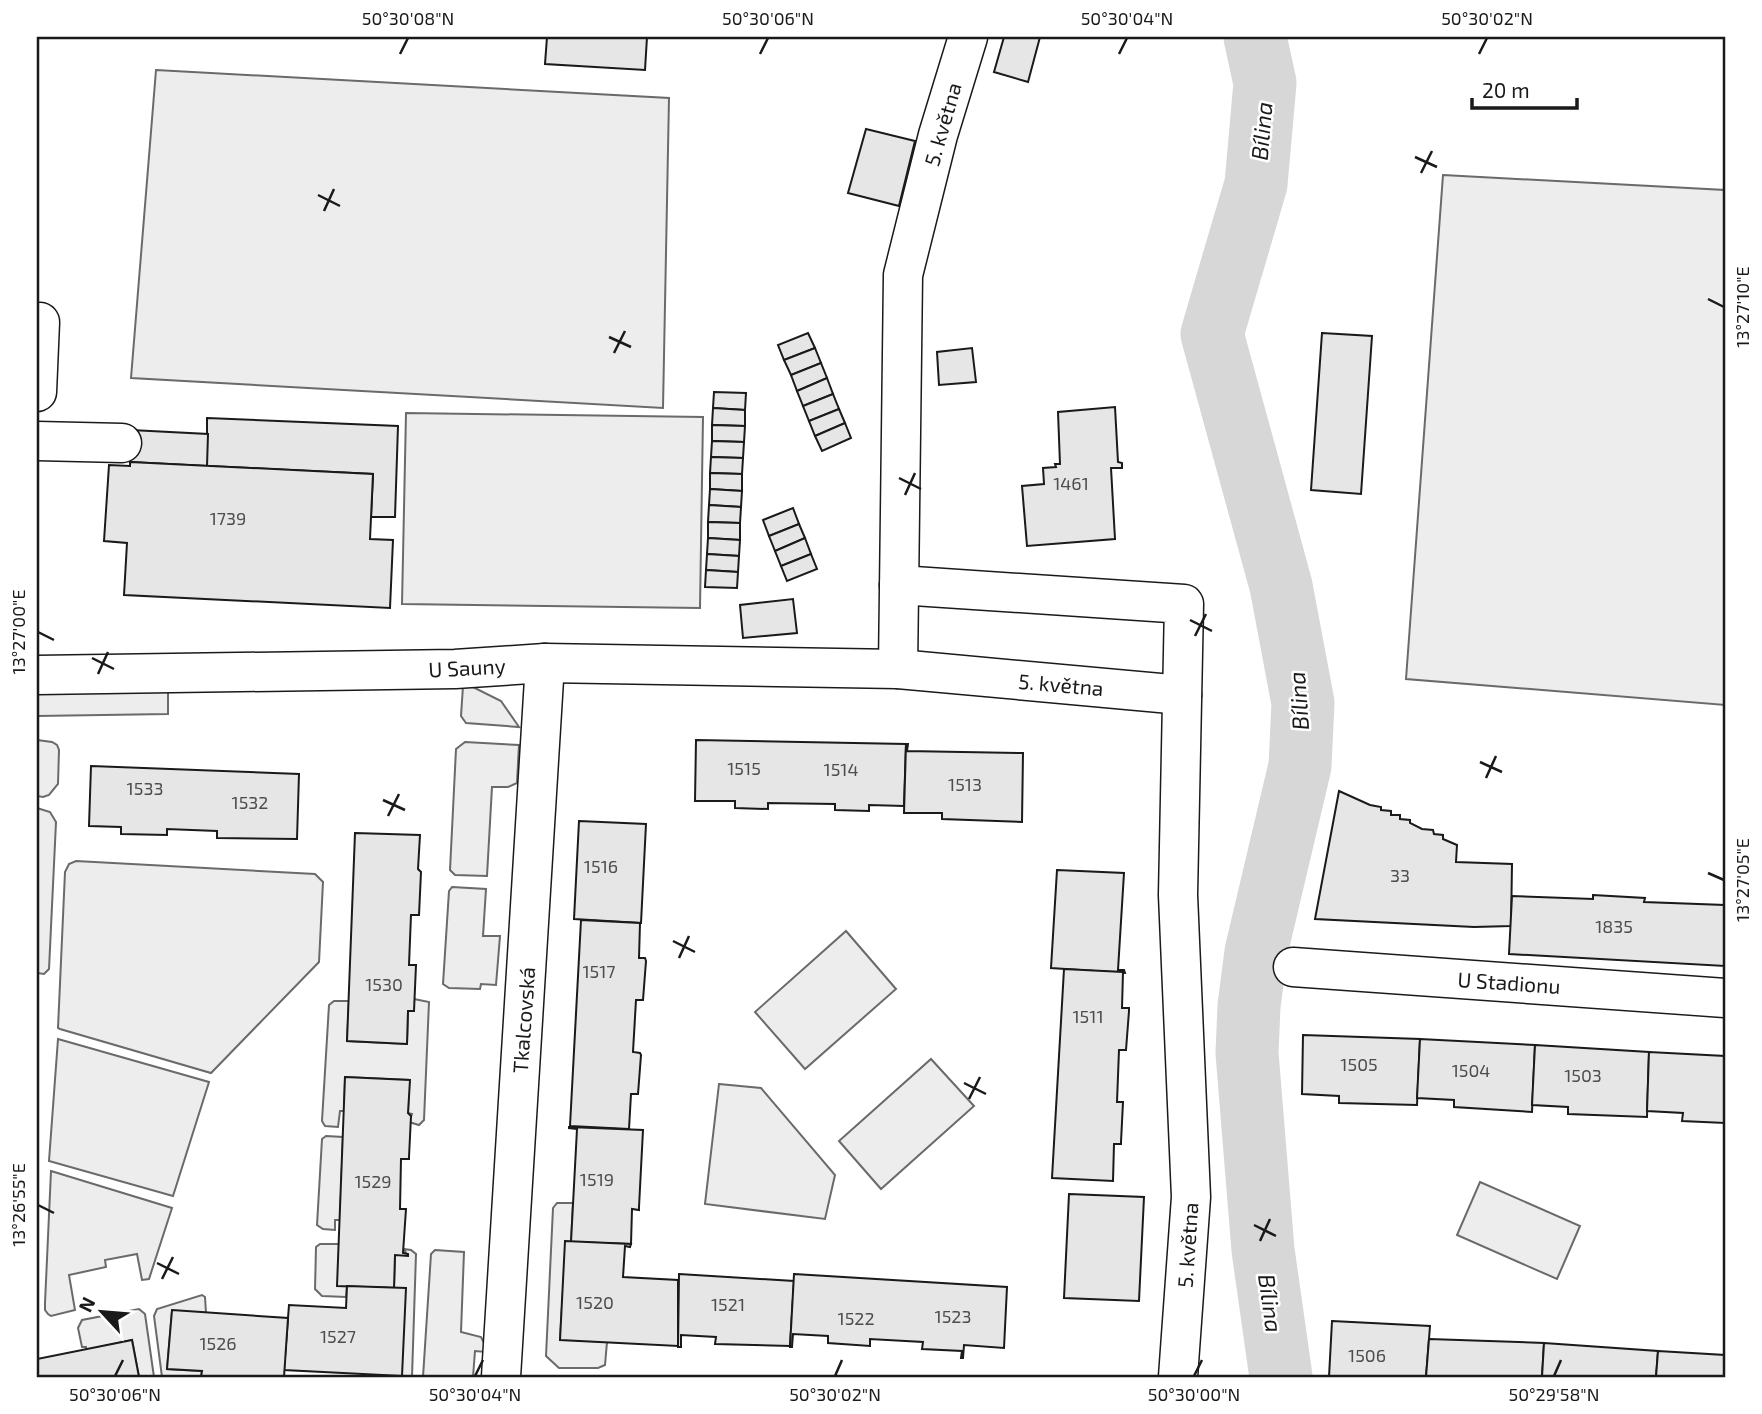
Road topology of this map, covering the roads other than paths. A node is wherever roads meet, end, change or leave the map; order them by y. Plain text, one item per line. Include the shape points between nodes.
1 (968, 37) edge
2 (40, 322) dead end
3 (37, 393) edge
4 (37, 441) edge
5 (122, 443) dead end
6 (899, 585) junction
7 (545, 663) junction
8 (898, 668) junction
9 (37, 675) edge
10 (1182, 695) junction
11 (1293, 967) dead end
12 (1725, 998) edge
13 (500, 1377) edge
14 (1178, 1377) edge

1 - 6 street, 5. května via 903,275
2 - 3 street
4 - 5 street
6 - 8 street, 5. května
6 - 10 street via 1184,604
7 - 8 street, U Sauny
7 - 9 street, U Sauny via 427,670
7 - 13 street, Tkalcovská
8 - 10 street, 5. května
10 - 14 street, 5. května via 1178,895 1191,1197
11 - 12 street, U Stadionu

